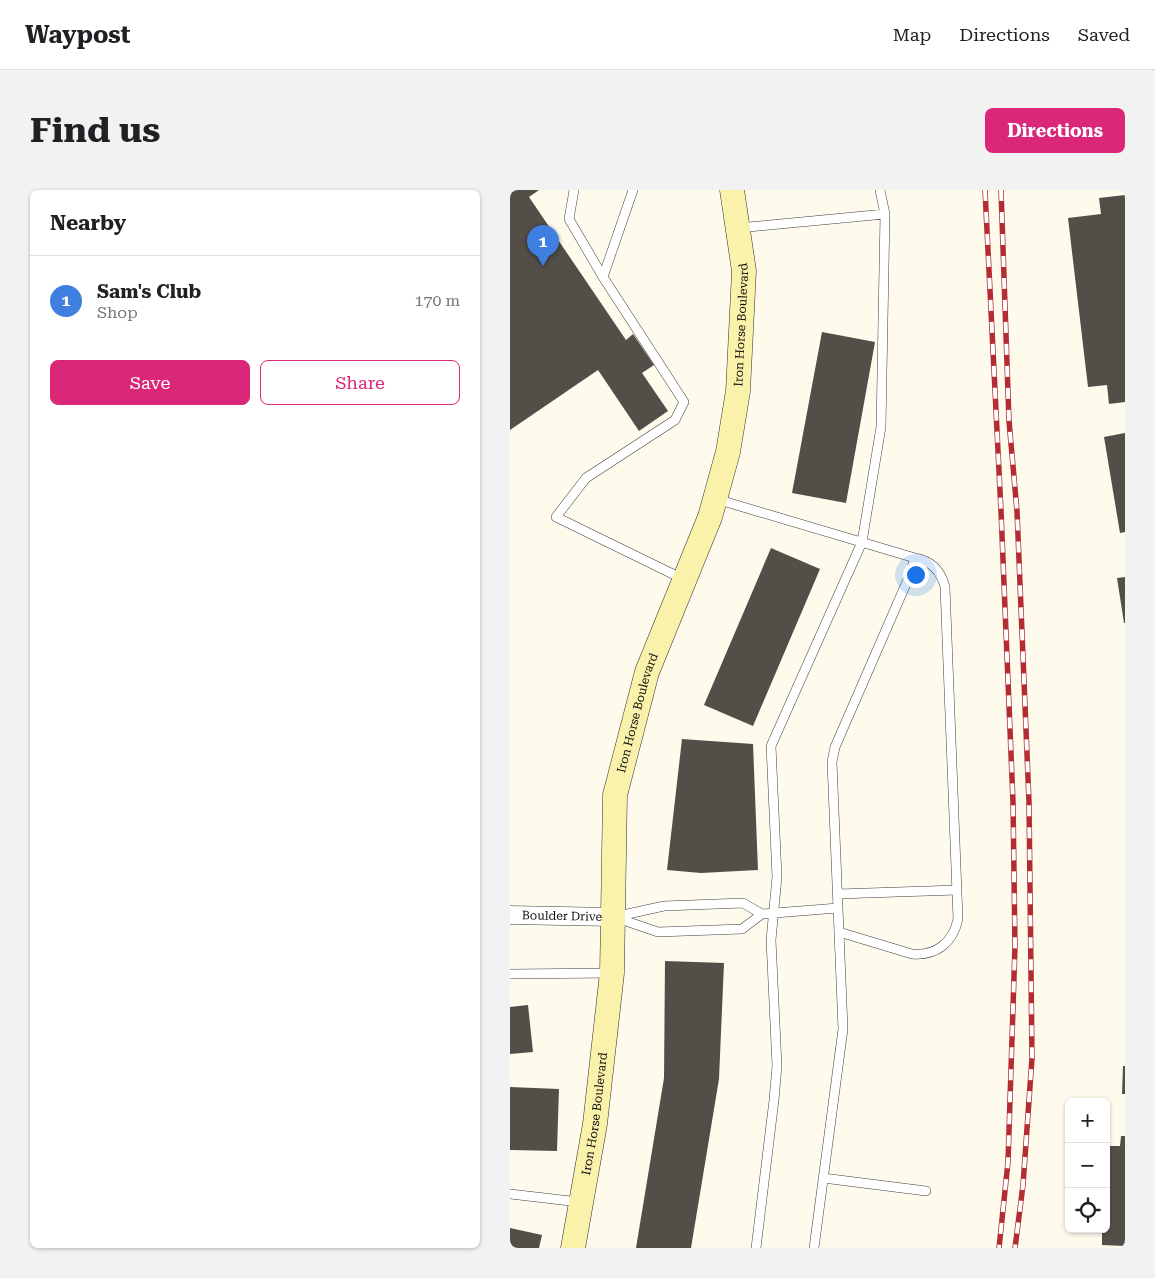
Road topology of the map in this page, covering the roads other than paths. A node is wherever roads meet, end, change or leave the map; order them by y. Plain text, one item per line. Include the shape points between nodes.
1 (574, 190) edge
2 (633, 190) edge
3 (732, 190) edge
4 (880, 190) edge
5 (885, 214) junction
6 (738, 228) junction
7 (603, 277) junction
8 (716, 498) junction
9 (862, 542) junction
10 (915, 558) junction
11 (684, 580) junction
12 (957, 890) junction
13 (838, 894) junction
14 (838, 908) junction
15 (773, 913) junction
16 (510, 914) edge
17 (762, 914) junction
18 (614, 917) junction
19 (839, 932) junction
20 (612, 973) junction
21 (510, 974) edge
22 (823, 1178) junction
23 (926, 1191) dead end
24 (510, 1194) edge
25 (582, 1202) junction
26 (573, 1248) edge
27 (756, 1248) edge
28 (814, 1248) edge

1 - 7 lane via 569,219
2 - 7 lane
3 - 6 street, Iron Horse Boulevard
4 - 5 lane
5 - 6 lane
5 - 9 lane via 881,427
6 - 8 street, Iron Horse Boulevard via 744,271 738,390 728,452
7 - 11 lane via 684,402 675,420 586,478 556,517
8 - 9 lane
8 - 11 street, Iron Horse Boulevard
9 - 10 lane
9 - 15 lane via 771,746 777,877
10 - 12 lane via 933,566 946,587
10 - 13 lane via 835,747 832,762
11 - 18 street, Iron Horse Boulevard via 647,672 615,795
12 - 13 lane
12 - 19 lane via 958,919 953,934 928,954 912,954
13 - 14 lane
14 - 15 lane
14 - 19 lane
15 - 17 lane
15 - 27 lane via 771,940 776,1066
16 - 18 street, Boulder Drive
17 - 18 lane via 743,903 664,906
17 - 18 lane via 742,929 658,932
18 - 20 street, Iron Horse Boulevard
19 - 22 lane via 843,1029
20 - 21 lane
20 - 25 street, Iron Horse Boulevard via 595,1124
22 - 23 lane
22 - 28 lane
24 - 25 lane
25 - 26 street, Iron Horse Boulevard

